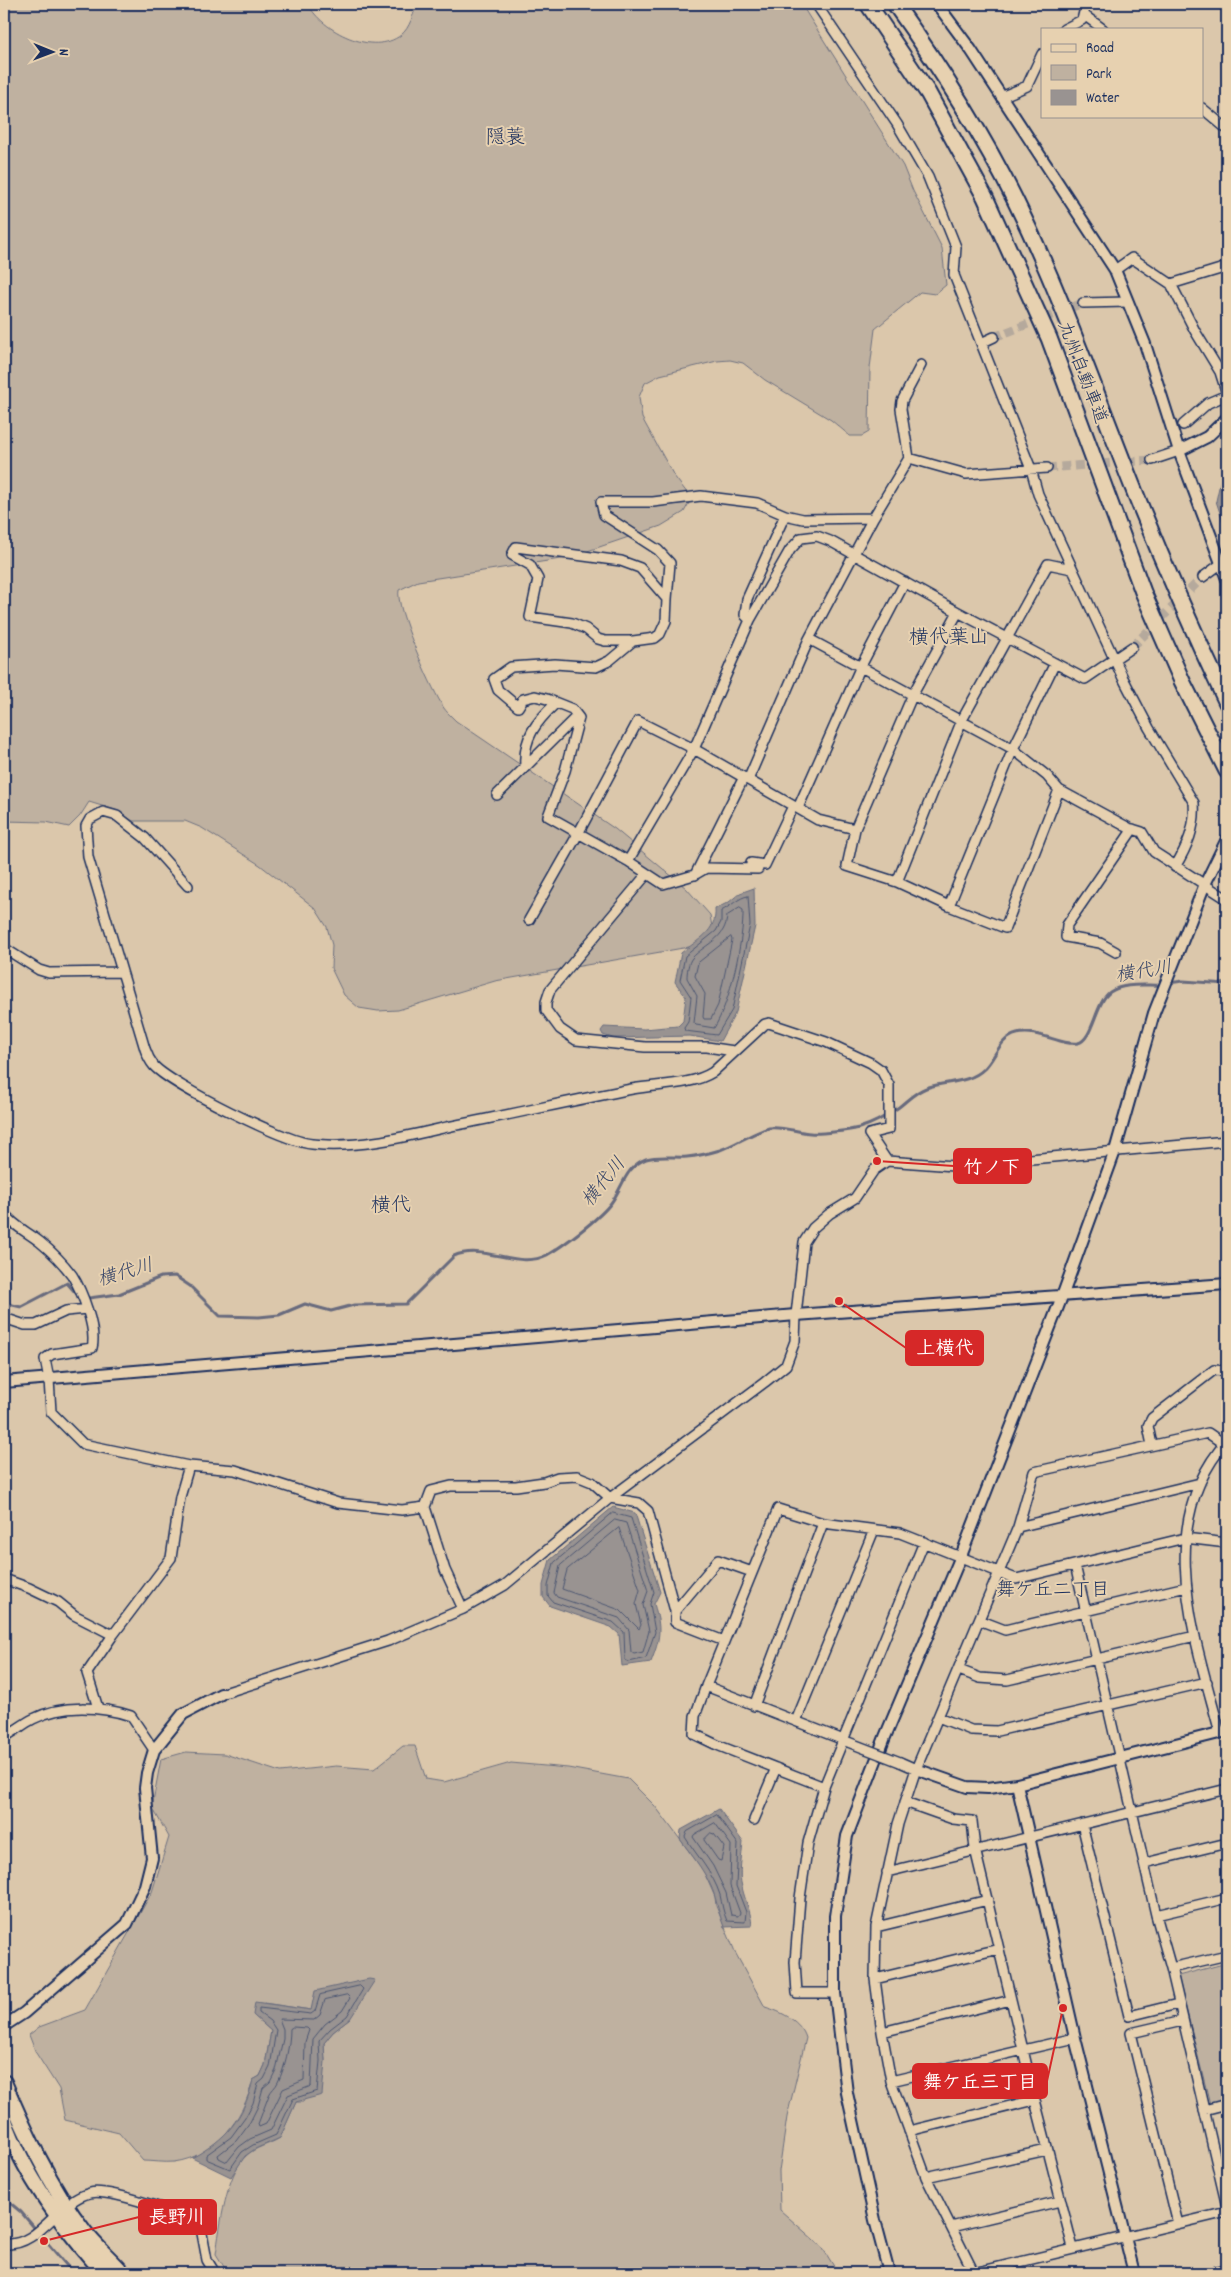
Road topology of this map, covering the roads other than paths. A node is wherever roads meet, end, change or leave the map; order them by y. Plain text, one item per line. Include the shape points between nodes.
1 (816, 4) edge
2 (857, 4) edge
3 (868, 4) edge
4 (895, 4) edge
5 (938, 4) edge
6 (1086, 4) edge
7 (1084, 15) junction
8 (1066, 28) edge
9 (1102, 28) edge
10 (1041, 56) edge
11 (1000, 97) junction
12 (1204, 110) edge
13 (1227, 129) edge
14 (986, 197) junction
15 (1227, 267) edge
16 (1115, 270) junction
17 (1171, 284) junction
18 (1083, 302) tunnel mouth
19 (1128, 302) junction
20 (994, 337) tunnel mouth
21 (980, 343) junction
22 (921, 365) dead end
23 (1227, 395) edge
24 (1227, 418) edge
25 (1183, 425) dead end
26 (1179, 451) junction
27 (909, 458) junction
28 (1152, 460) tunnel mouth
29 (1047, 468) tunnel mouth
30 (1031, 469) junction
31 (785, 515) junction
32 (873, 518) junction
33 (855, 554) junction
34 (1222, 563) junction
35 (1072, 569) junction
36 (1203, 577) tunnel mouth
37 (1227, 579) edge
38 (905, 582) junction
39 (667, 599) junction
40 (958, 612) junction
41 (750, 620) junction
42 (1006, 638) junction
43 (809, 639) junction
44 (633, 641) junction
45 (1132, 647) tunnel mouth
46 (1115, 660) junction
47 (1056, 664) junction
48 (861, 666) junction
49 (913, 694) junction
50 (556, 703) junction
51 (1227, 703) edge
52 (577, 716) junction
53 (962, 720) junction
54 (694, 749) junction
55 (1013, 749) junction
56 (526, 766) junction
57 (1227, 771) edge
58 (746, 778) junction
59 (1059, 790) junction
60 (497, 795) dead end
61 (796, 807) junction
62 (855, 829) junction
63 (1133, 829) junction
64 (578, 834) junction
65 (1227, 838) edge
66 (628, 861) junction
67 (1175, 867) junction
68 (647, 874) junction
69 (694, 875) junction
70 (898, 882) junction
71 (1205, 884) junction
72 (188, 886) dead end
73 (1227, 899) edge
74 (949, 906) junction
75 (529, 920) dead end
76 (4, 948) edge
77 (1116, 952) dead end
78 (121, 972) junction
79 (734, 1051) junction
80 (1227, 1141) edge
81 (1115, 1151) junction
82 (887, 1161) junction
83 (4, 1213) edge
84 (1227, 1284) edge
85 (1063, 1294) junction
86 (87, 1309) junction
87 (796, 1315) junction
88 (4, 1318) edge
89 (1227, 1371) edge
90 (49, 1379) junction
91 (4, 1382) edge
92 (1226, 1442) edge
93 (1152, 1445) junction
94 (189, 1466) junction
95 (1200, 1483) junction
96 (610, 1498) junction
97 (425, 1507) junction
98 (823, 1523) junction
99 (1018, 1527) junction
100 (874, 1530) junction
101 (1186, 1538) junction
102 (924, 1542) junction
103 (1227, 1543) edge
104 (961, 1556) junction
105 (1075, 1565) junction
106 (752, 1572) junction
107 (998, 1572) junction
108 (4, 1579) edge
109 (1186, 1587) junction
110 (462, 1609) junction
111 (675, 1611) junction
112 (1086, 1611) junction
113 (979, 1620) junction
114 (113, 1635) junction
115 (1195, 1636) junction
116 (724, 1641) junction
117 (1097, 1659) junction
118 (959, 1670) junction
119 (1207, 1682) junction
120 (706, 1686) junction
121 (221, 1694) joint
122 (754, 1706) junction
123 (1108, 1706) junction
124 (98, 1708) junction
125 (938, 1718) junction
126 (796, 1722) junction
127 (1224, 1732) edge
128 (4, 1738) edge
129 (845, 1741) junction
130 (154, 1750) junction
131 (1119, 1758) junction
132 (776, 1768) junction
133 (916, 1769) junction
134 (1017, 1784) junction
135 (824, 1787) junction
136 (1227, 1789) edge
137 (905, 1802) junction
138 (1133, 1813) junction
139 (754, 1820) dead end
140 (1082, 1824) junction
141 (1029, 1837) junction
142 (1227, 1843) edge
143 (975, 1849) junction
144 (1145, 1863) junction
145 (887, 1872) junction
146 (1227, 1898) edge
147 (988, 1900) junction
148 (1156, 1915) junction
149 (876, 1927) junction
150 (999, 1949) junction
151 (1227, 1955) edge
152 (1171, 1968) junction
153 (875, 1979) junction
154 (835, 1994) junction
155 (1011, 2000) junction
156 (1178, 2004) junction
157 (1182, 2021) junction
158 (4, 2026) edge
159 (882, 2032) junction
160 (1076, 2038) junction
161 (1023, 2050) junction
162 (892, 2081) junction
163 (4, 2082) edge
164 (1035, 2100) junction
165 (1227, 2104) edge
166 (1204, 2110) junction
167 (4, 2118) edge
168 (909, 2131) junction
169 (1047, 2150) junction
170 (1227, 2160) edge
171 (1217, 2162) junction
172 (926, 2177) junction
173 (1060, 2201) junction
174 (67, 2204) junction
175 (1227, 2207) edge
176 (1227, 2212) edge
177 (57, 2215) junction
178 (1178, 2224) junction
179 (951, 2227) junction
180 (1124, 2237) junction
181 (4, 2244) edge
182 (1073, 2248) junction
183 (1227, 2270) edge
184 (104, 2273) edge
185 (124, 2273) edge
186 (215, 2273) edge
187 (889, 2273) edge
188 (974, 2273) edge
189 (1134, 2273) edge
190 (1213, 2273) edge

1 - 21 street via 897,124 928,177 956,247 954,275
2 - 14 highway via 885,41
3 - 14 highway, 九州自動車道 via 928,93
4 - 51 highway, 九州自動車道 via 949,84 1015,200 1070,327 1167,570
5 - 11 street
6 - 7 street
7 - 8 street via 1082,20
7 - 9 street
10 - 11 street via 1027,86
11 - 16 street
12 - 13 street
14 - 57 highway, 九州自動車道 via 1049,338 1143,592 1182,682
15 - 17 street
16 - 17 street via 1132,258
16 - 19 street
17 - 23 street via 1220,372
18 - 19 street
19 - 26 street
20 - 21 street
21 - 30 street
22 - 27 street via 902,401
23 - 25 street via 1208,403
24 - 26 street via 1207,437
26 - 28 street
26 - 34 street
27 - 30 street via 966,474
27 - 32 street
29 - 30 street
30 - 35 street via 1038,494
31 - 32 street via 803,519
31 - 39 street via 757,503 701,496 652,502 601,502 604,515 658,550 670,563
31 - 41 street via 747,600 745,616
32 - 33 street
33 - 38 street
33 - 41 street via 817,536 801,538 790,550
33 - 43 street
34 - 36 street
34 - 37 street
35 - 42 street via 1048,564
35 - 46 street
38 - 40 street
38 - 48 street
39 - 44 street via 666,621 660,634 655,638
39 - 44 street via 640,568 622,561 516,547 512,555 530,565 538,579 530,616 572,623 606,641
40 - 42 street
40 - 49 street
41 - 54 street
42 - 47 street
42 - 53 street
43 - 48 street
43 - 58 street
44 - 50 street via 610,661 596,667 555,664 510,667 494,679 498,690 518,707 522,699 535,696
45 - 46 street
46 - 47 street via 1086,680
46 - 67 street via 1149,728 1194,803 1196,817
47 - 55 street
48 - 49 street
48 - 61 street
49 - 53 street
49 - 62 street
50 - 52 street via 572,709
50 - 56 street via 528,738 524,752
52 - 56 street
52 - 64 street via 566,771 548,816
53 - 55 street
53 - 70 street
54 - 58 street
54 - 64 street via 638,721
54 - 66 street
55 - 59 street
55 - 74 street
56 - 60 street
58 - 61 street
58 - 69 street
59 - 63 street
59 - 74 street via 1005,928
61 - 62 street via 818,820
61 - 69 street via 765,865 706,868
62 - 70 street via 847,866
63 - 67 street via 1142,832 1154,852
63 - 77 street via 1067,925 1066,937 1100,943
64 - 66 street
64 - 75 street
65 - 71 street
66 - 68 street
67 - 71 street
68 - 69 street via 663,884
68 - 79 street via 550,990 546,1010 560,1029 576,1040
70 - 74 street
71 - 73 street
71 - 81 street via 1154,1013
72 - 78 street via 144,838 117,816 103,812 90,819 86,826 88,857
76 - 78 street via 49,973
78 - 79 street via 144,1049 153,1065 167,1077 220,1106 311,1144 393,1139 634,1088 700,1078 713,1072
79 - 82 street via 769,1024 826,1042 881,1070 889,1085 890,1130 869,1134
80 - 81 street
81 - 82 street via 954,1166
81 - 85 street
82 - 87 street via 874,1170 855,1198 829,1214 813,1228 804,1242
83 - 86 street via 63,1265 72,1276
84 - 85 street
85 - 87 street
85 - 104 street
86 - 88 street via 66,1311 36,1325
86 - 90 street via 94,1340 92,1348 52,1354 45,1359
87 - 90 street
87 - 96 street via 795,1341 786,1365
89 - 93 street via 1214,1370 1152,1418 1148,1426
90 - 91 street
90 - 94 street via 50,1412 83,1444
92 - 93 street via 1208,1433
92 - 95 street
93 - 99 street via 1034,1472
94 - 97 street via 235,1470 338,1503 402,1510
94 - 114 street via 180,1497 171,1558
95 - 99 street
95 - 101 street
96 - 97 street via 592,1482 569,1476 516,1486 451,1486 431,1491
96 - 110 street via 505,1585
96 - 111 street via 639,1503 648,1512
97 - 110 street via 445,1570
98 - 100 street
98 - 106 street via 778,1509
98 - 122 street
99 - 107 street
100 - 102 street via 900,1533
100 - 126 street
101 - 103 street
101 - 105 street
101 - 109 street
102 - 104 street
102 - 129 street
104 - 107 street
104 - 154 street via 847,1836 835,1916
105 - 107 street via 1016,1579
105 - 112 street
106 - 111 street via 718,1560
106 - 116 street
107 - 113 street
108 - 114 street via 58,1602 74,1615
109 - 112 street
109 - 115 street
110 - 121 street via 388,1641
111 - 116 street via 675,1622
112 - 113 street via 1005,1630
112 - 117 street
113 - 118 street
114 - 124 street via 87,1673
115 - 117 street
115 - 119 street
116 - 120 street
117 - 118 street via 1007,1680 980,1678
117 - 123 street
118 - 125 street
119 - 123 street
119 - 127 street
120 - 122 street
120 - 132 street via 695,1716 694,1734
121 - 130 street via 183,1714
122 - 126 street
123 - 125 street via 997,1732 971,1730
123 - 131 street
124 - 128 street via 53,1711 32,1719
124 - 130 street via 131,1716
125 - 133 street
126 - 129 street
127 - 131 street
129 - 133 street, bridge
129 - 135 street
130 - 158 street via 146,1788 152,1858 134,1912 127,1924 24,2013
131 - 134 street
131 - 138 street
132 - 135 street
132 - 139 street
133 - 134 street via 967,1787
133 - 137 street
134 - 141 street
135 - 154 street via 808,1844 800,1898 796,1986 797,1994
136 - 138 street
137 - 143 street via 953,1819 972,1821
137 - 145 street
138 - 140 street
138 - 144 street
140 - 141 street
140 - 156 street via 1129,2016
141 - 143 street
141 - 160 street
142 - 144 street
143 - 145 street
143 - 147 street
144 - 148 street
145 - 149 street
146 - 148 street
147 - 149 street
147 - 150 street
148 - 152 street
149 - 153 street
150 - 153 street
150 - 155 street
151 - 152 street
152 - 156 street
153 - 159 street
154 - 187 street via 847,2093 874,2220
155 - 159 street
155 - 161 street
156 - 157 street
157 - 166 street
157 - 178 street via 1131,2033
159 - 162 street
160 - 161 street
160 - 180 street
161 - 162 street
161 - 164 street
162 - 168 street
163 - 174 main road via 40,2160
164 - 168 street
164 - 169 street
165 - 166 street
166 - 171 street
167 - 177 main road via 29,2170
168 - 172 street
169 - 172 street
169 - 173 street
170 - 171 street
171 - 175 street
172 - 179 street
173 - 179 street
173 - 182 street
174 - 177 street
174 - 185 main road via 84,2231
174 - 186 street via 92,2192 133,2199 182,2214 200,2223 207,2260
176 - 178 street
177 - 181 street via 30,2237 13,2245
177 - 184 main road
178 - 180 street
179 - 188 street
180 - 182 street
180 - 189 street
182 - 188 street
183 - 190 street

